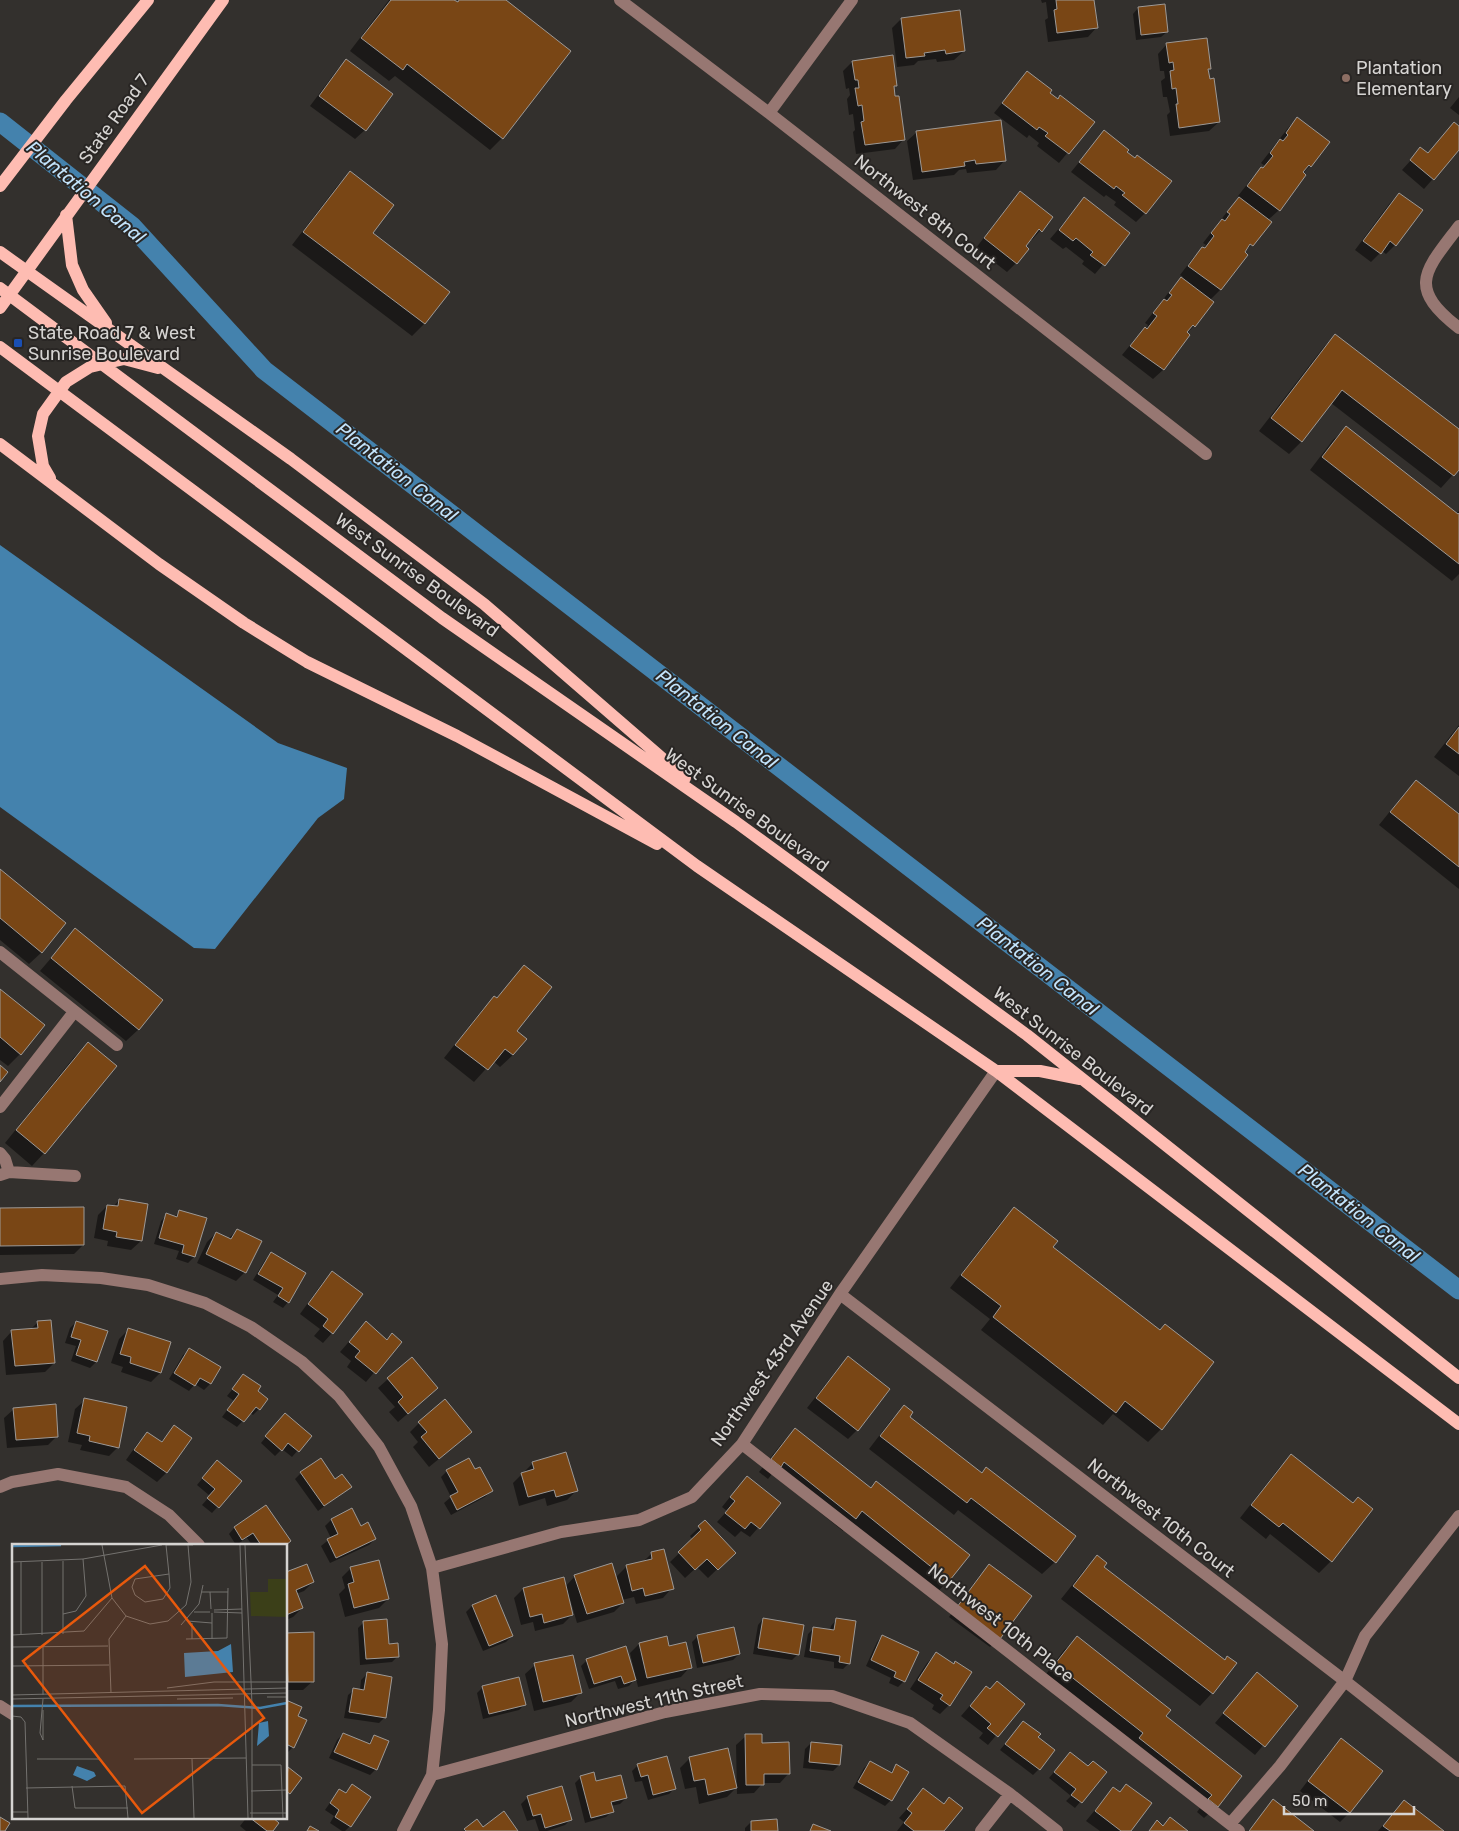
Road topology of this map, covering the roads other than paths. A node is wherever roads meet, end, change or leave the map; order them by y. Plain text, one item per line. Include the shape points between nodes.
1 (148, 0) edge
2 (223, 0) edge
3 (620, 0) edge
4 (852, 0) edge
5 (769, 113) junction
6 (4, 176) edge
7 (0, 186) edge
8 (66, 215) junction
9 (1459, 226) edge
10 (0, 252) edge
11 (26, 272) junction
12 (0, 288) edge
13 (0, 308) edge
14 (1459, 328) edge
15 (111, 330) junction
16 (0, 347) edge
17 (166, 370) junction
18 (0, 444) edge
19 (1206, 454) dead end
20 (53, 484) junction
21 (736, 822) junction
22 (696, 866) junction
23 (0, 952) edge
24 (74, 1012) junction
25 (117, 1046) dead end
26 (996, 1071) junction
27 (1083, 1080) junction
28 (0, 1107) edge
29 (0, 1153) edge
30 (5, 1174) edge
31 (75, 1176) dead end
32 (0, 1279) edge
33 (840, 1294) junction
34 (1459, 1378) edge
35 (1459, 1424) edge
36 (742, 1444) junction
37 (0, 1487) edge
38 (1459, 1516) edge
39 (198, 1544) edge
40 (432, 1568) junction
41 (1345, 1681) junction
42 (0, 1706) edge
43 (12, 1714) edge
44 (1459, 1772) edge
45 (432, 1775) junction
46 (1010, 1794) junction
47 (1234, 1828) edge
48 (403, 1831) edge
49 (981, 1831) edge
50 (1058, 1831) edge

1 - 6 main road
2 - 8 main road, State Road 7
3 - 5 street, Northwest 8th Court
4 - 5 street
5 - 19 street, Northwest 8th Court
6 - 7 main road
8 - 11 main road, State Road 7
8 - 15 main road via 72,265 83,290
9 - 14 street via 1429,269 1425,288 1431,302
10 - 11 main road
11 - 13 main road, State Road 7
11 - 15 main road
12 - 21 main road, West Sunrise Boulevard via 442,618
15 - 17 main road
16 - 22 main road
17 - 20 main road via 124,359 90,367 66,382 43,414 38,436 43,466
17 - 21 main road via 291,458 484,604
18 - 20 main road
20 - 22 main road via 167,569 307,662 465,740
21 - 27 main road, West Sunrise Boulevard
22 - 26 main road
23 - 24 street
24 - 25 street
24 - 28 street
26 - 27 main road via 1040,1071
26 - 33 street, Northwest 43rd Avenue
26 - 35 main road
27 - 34 main road, West Sunrise Boulevard
29 - 30 street via 5,1159
30 - 31 street
32 - 40 street via 42,1275 101,1278 148,1285 205,1303 251,1327 302,1362 339,1396 379,1447 411,1506
33 - 36 street, Northwest 43rd Avenue
33 - 41 street, Northwest 10th Court
36 - 40 street, Northwest 43rd Avenue via 692,1497 639,1520 561,1532
36 - 47 street, Northwest 10th Place
37 - 39 street via 58,1474 126,1487 169,1515
38 - 41 street via 1365,1636
40 - 45 street via 442,1644
41 - 44 street, Northwest 10th Court
41 - 47 street
42 - 43 street
45 - 46 street, Northwest 11th Street via 665,1712 760,1694 832,1696 910,1722
45 - 48 street
46 - 49 street
46 - 50 street, Northwest 11th Street

